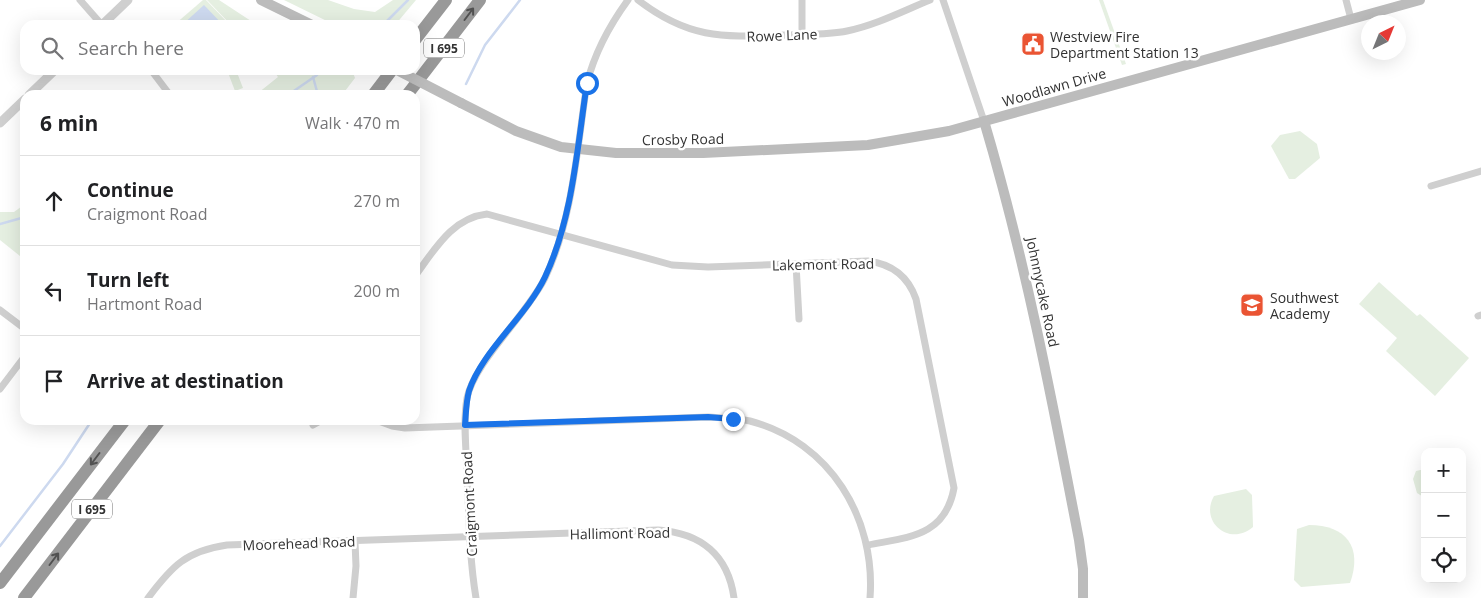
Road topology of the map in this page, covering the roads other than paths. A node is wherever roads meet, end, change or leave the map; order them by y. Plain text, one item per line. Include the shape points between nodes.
1 (80, 0) edge
2 (128, 0) edge
3 (261, 0) edge
4 (446, 0) edge
5 (480, 0) edge
6 (628, 0) edge
7 (638, 0) edge
8 (802, 0) edge
9 (930, 0) edge
10 (943, 0) edge
11 (1346, 0) edge
12 (1420, 0) edge
13 (1351, 19) junction
14 (98, 20) edge
15 (107, 20) edge
16 (302, 20) edge
17 (420, 34) edge
18 (802, 34) junction
19 (50, 75) edge
20 (155, 75) edge
21 (388, 75) edge
22 (407, 75) edge
23 (34, 90) edge
24 (166, 90) edge
25 (377, 90) edge
26 (411, 90) edge
27 (20, 104) edge
28 (984, 121) junction
29 (0, 123) edge
30 (576, 149) junction
31 (1481, 171) edge
32 (1431, 186) dead end
33 (560, 236) junction
34 (796, 264) junction
35 (420, 270) edge
36 (0, 310) edge
37 (799, 319) dead end
38 (20, 325) edge
39 (20, 363) edge
40 (0, 389) edge
41 (121, 425) edge
42 (156, 425) edge
43 (389, 425) edge
44 (465, 425) junction
45 (470, 537) junction
46 (355, 542) junction
47 (868, 544) junction
48 (0, 583) edge
49 (24, 598) edge
50 (148, 598) edge
51 (353, 598) edge
52 (476, 598) edge
53 (734, 598) edge
54 (870, 598) edge
55 (1083, 598) edge

1 - 14 street
2 - 15 street
3 - 16 main road
4 - 17 highway, I 695
26 -> 5 highway, I 695
6 - 30 street, Craigmont Road via 608,30 592,64
7 - 18 street, Rowe Lane via 667,20 699,32 730,37
8 - 18 street
9 - 18 street, Rowe Lane via 853,30
10 - 28 street, Johnnycake Road
11 - 13 street
12 - 13 main road, Woodlawn Drive
13 - 28 main road, Woodlawn Drive
19 - 23 street
20 - 24 street
21 - 25 highway
22 - 30 main road, Crosby Road, bridge via 516,131
27 - 29 street
28 - 30 main road, Crosby Road via 916,138 868,145 654,154
28 - 55 main road, Johnnycake Road via 1019,245 1037,330 1079,540
30 - 33 street, Craigmont Road
31 - 32 street
33 - 34 street, Lakemont Road via 672,266
33 - 35 street, Lakemont Road via 500,216 475,215 454,227
33 - 44 street, Craigmont Road via 534,296 475,377 467,398
34 - 37 street
34 - 47 street, Lakemont Road via 880,262 900,272 913,289 916,299 952,475 952,500 940,519 926,532
36 - 38 street
39 - 40 street
41 -> 48 highway, I 695
49 -> 42 highway, I 695
43 - 44 street via 405,428
44 - 45 street, Craigmont Road
44 - 47 street via 708,417 749,421 800,445 833,475 854,507
45 - 46 street, Moorehead Road
45 - 52 street, Craigmont Road
45 - 53 street, Hallimont Road via 673,531 695,538 716,555 729,575
46 - 50 street, Moorehead Road via 207,548 179,561
46 - 51 street
47 - 54 street

